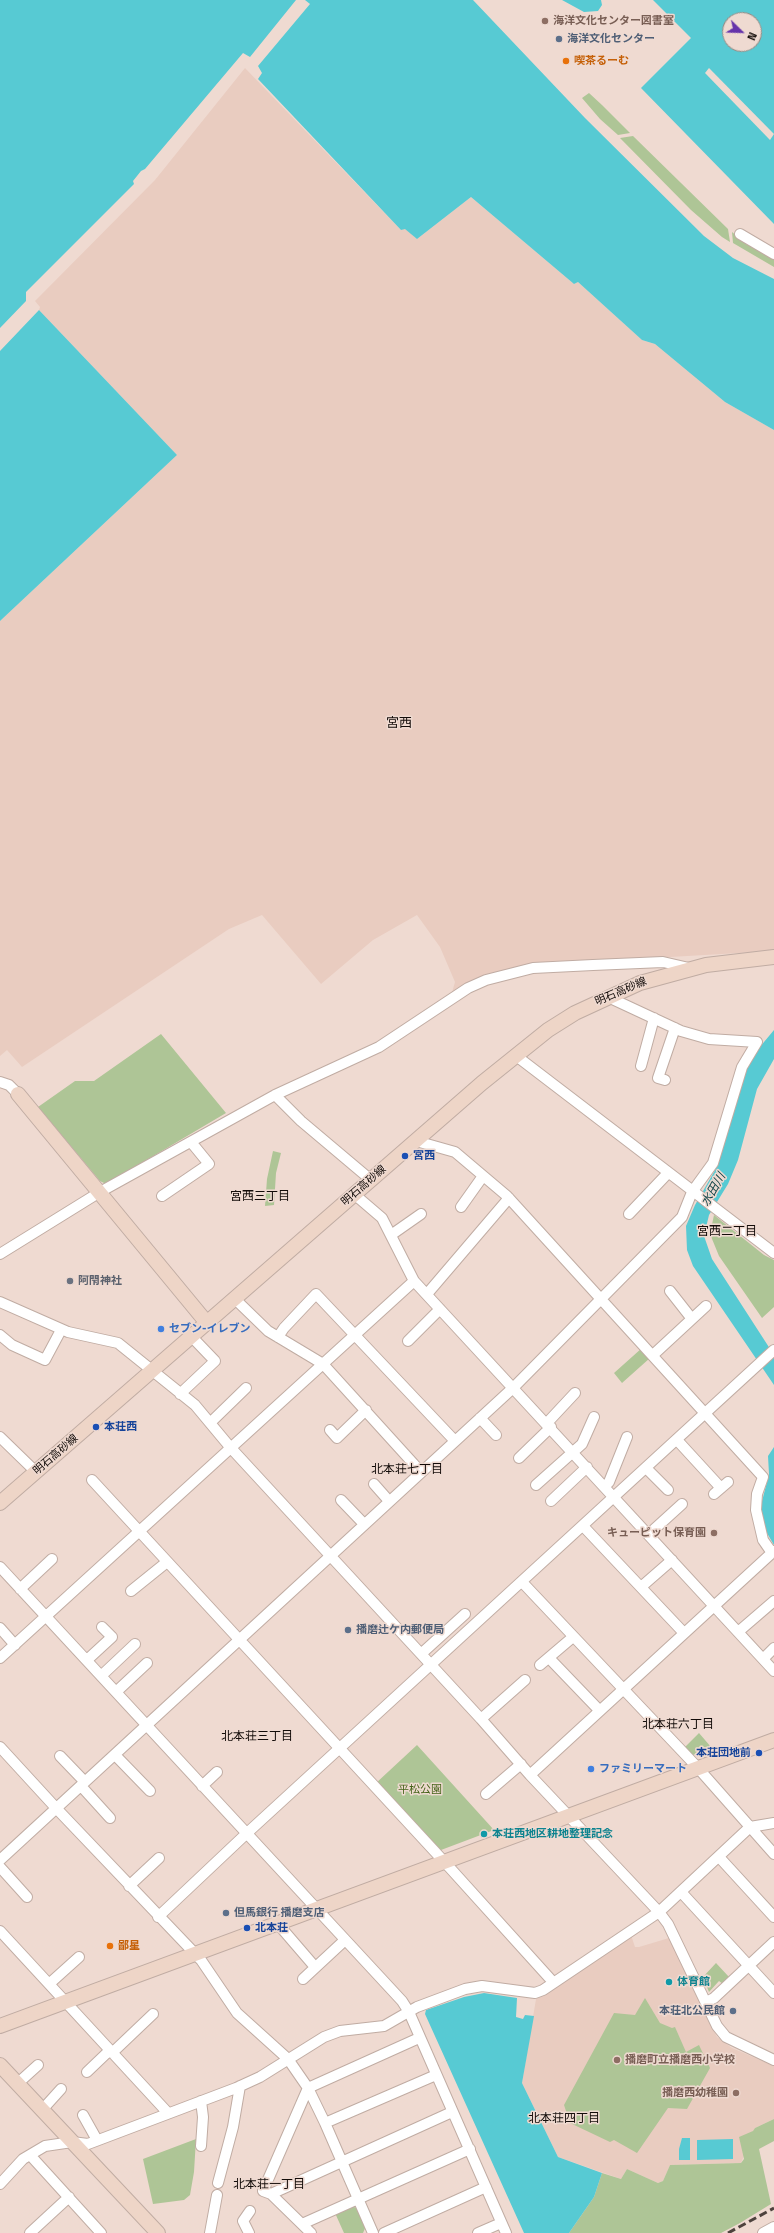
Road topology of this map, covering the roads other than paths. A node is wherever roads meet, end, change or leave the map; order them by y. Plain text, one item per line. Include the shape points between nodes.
1 (740, 234) dead end
2 (774, 254) edge
3 (774, 958) edge
4 (689, 968) junction
5 (608, 997) junction
6 (654, 1018) junction
7 (675, 1028) junction
8 (515, 1055) junction
9 (641, 1066) dead end
10 (665, 1080) dead end
11 (0, 1082) edge
12 (18, 1094) joint
13 (275, 1095) junction
14 (416, 1141) junction
15 (191, 1142) junction
16 (668, 1173) junction
17 (483, 1176) junction
18 (371, 1180) junction
19 (100, 1192) junction
20 (692, 1192) junction
21 (354, 1194) junction
22 (162, 1196) dead end
23 (509, 1198) junction
24 (461, 1207) dead end
25 (421, 1214) dead end
26 (629, 1214) dead end
27 (391, 1236) junction
28 (774, 1253) edge
29 (0, 1254) edge
30 (414, 1280) junction
31 (670, 1291) dead end
32 (427, 1294) junction
33 (235, 1299) junction
34 (602, 1299) junction
35 (0, 1302) edge
36 (706, 1306) dead end
37 (440, 1309) junction
38 (692, 1319) junction
39 (206, 1323) junction
40 (61, 1330) junction
41 (0, 1335) edge
42 (355, 1335) junction
43 (191, 1336) junction
44 (278, 1337) junction
45 (408, 1340) dead end
46 (774, 1350) edge
47 (653, 1355) junction
48 (323, 1364) junction
49 (153, 1371) junction
50 (514, 1387) junction
51 (246, 1388) dead end
52 (575, 1393) dead end
53 (180, 1394) junction
54 (366, 1410) junction
55 (705, 1413) junction
56 (594, 1416) dead end
57 (480, 1418) junction
58 (210, 1423) junction
59 (549, 1425) junction
60 (330, 1430) dead end
61 (496, 1435) dead end
62 (0, 1437) edge
63 (626, 1437) dead end
64 (676, 1440) junction
65 (455, 1441) junction
66 (230, 1447) junction
67 (573, 1451) junction
68 (519, 1458) dead end
69 (587, 1467) junction
70 (646, 1468) junction
71 (36, 1472) junction
72 (421, 1472) junction
73 (92, 1480) dead end
74 (374, 1484) dead end
75 (536, 1485) dead end
76 (604, 1487) junction
77 (721, 1488) dead end
78 (668, 1490) dead end
79 (614, 1498) junction
80 (2, 1499) edge
81 (341, 1500) dead end
82 (389, 1501) junction
83 (551, 1501) dead end
84 (682, 1504) dead end
85 (364, 1524) junction
86 (583, 1526) junction
87 (139, 1531) junction
88 (649, 1534) junction
89 (773, 1552) edge
90 (331, 1554) junction
91 (52, 1559) dead end
92 (672, 1560) junction
93 (167, 1562) junction
94 (0, 1567) edge
95 (522, 1582) junction
96 (641, 1587) junction
97 (20, 1589) junction
98 (131, 1591) dead end
99 (774, 1601) edge
100 (714, 1605) junction
101 (465, 1614) dead end
102 (47, 1617) junction
103 (102, 1626) dead end
104 (0, 1628) edge
105 (738, 1632) junction
106 (684, 1633) junction
107 (573, 1637) junction
108 (239, 1640) junction
109 (136, 1644) dead end
110 (15, 1645) junction
111 (774, 1648) edge
112 (422, 1654) junction
113 (0, 1658) edge
114 (549, 1658) junction
115 (763, 1659) junction
116 (86, 1660) junction
117 (147, 1663) dead end
118 (431, 1665) junction
119 (540, 1665) dead end
120 (774, 1671) edge
121 (101, 1676) junction
122 (525, 1680) dead end
123 (622, 1689) junction
124 (116, 1692) junction
125 (599, 1710) junction
126 (482, 1719) junction
127 (147, 1726) junction
128 (774, 1740) edge
129 (0, 1747) edge
130 (339, 1748) junction
131 (114, 1755) junction
132 (60, 1756) dead end
133 (521, 1764) junction
134 (698, 1768) junction
135 (217, 1772) dead end
136 (530, 1775) junction
137 (83, 1784) junction
138 (202, 1786) junction
139 (150, 1791) dead end
140 (486, 1794) dead end
141 (56, 1808) junction
142 (569, 1815) junction
143 (110, 1818) dead end
144 (774, 1823) edge
145 (750, 1827) junction
146 (246, 1834) junction
147 (774, 1854) edge
148 (718, 1857) junction
149 (159, 1858) dead end
150 (0, 1860) edge
151 (444, 1862) junction
152 (0, 1866) edge
153 (129, 1886) junction
154 (681, 1892) junction
155 (27, 1897) dead end
156 (316, 1909) junction
157 (659, 1912) junction
158 (774, 1916) edge
159 (158, 1917) junction
160 (278, 1924) junction
161 (0, 1931) edge
162 (346, 1940) junction
163 (774, 1942) edge
164 (196, 1955) junction
165 (79, 1957) dead end
166 (749, 1966) junction
167 (315, 1967) junction
168 (303, 1979) dead end
169 (553, 1982) junction
170 (49, 1984) junction
171 (774, 1993) edge
172 (706, 2002) junction
173 (66, 2003) junction
174 (409, 2012) junction
175 (153, 2014) dead end
176 (0, 2026) edge
177 (419, 2038) junction
178 (111, 2051) junction
179 (288, 2059) junction
180 (774, 2060) edge
181 (0, 2065) edge
182 (38, 2065) dead end
183 (87, 2072) dead end
184 (436, 2075) junction
185 (17, 2084) junction
186 (240, 2086) junction
187 (308, 2088) junction
188 (61, 2089) dead end
189 (201, 2101) junction
190 (42, 2110) junction
191 (452, 2112) junction
192 (168, 2113) junction
193 (83, 2115) dead end
194 (325, 2123) junction
195 (97, 2140) junction
196 (72, 2142) junction
197 (201, 2146) dead end
198 (470, 2149) junction
199 (30, 2154) junction
200 (342, 2162) junction
201 (218, 2183) dead end
202 (0, 2184) edge
203 (486, 2187) junction
204 (271, 2194) junction
205 (217, 2195) dead end
206 (69, 2197) junction
207 (358, 2199) junction
208 (250, 2211) dead end
209 (501, 2223) junction
210 (302, 2224) junction
211 (774, 2227) edge
212 (30, 2233) edge
213 (101, 2233) edge
214 (158, 2233) edge
215 (210, 2233) edge
216 (249, 2233) edge
217 (311, 2233) edge
218 (373, 2233) edge
219 (384, 2233) edge
220 (478, 2233) edge
221 (506, 2233) edge
222 (763, 2233) edge

1 - 2 street
3 - 4 street, 明石高砂線
4 - 5 street, 明石高砂線 via 640,983
4 - 13 street via 663,962 533,968 486,980 468,988 379,1046
5 - 6 street
5 - 8 street, 明石高砂線 via 575,1013
6 - 7 street
6 - 9 street
7 - 10 street via 664,1069 658,1078
7 - 20 street via 709,1039 758,1042 742,1067 713,1163
8 - 14 street, 明石高砂線
8 - 16 street
11 - 12 street via 9,1085
12 - 19 street
13 - 15 street
13 - 18 street via 301,1121
14 - 17 street via 455,1152
14 - 18 street, 明石高砂線
15 - 19 street
15 - 22 street via 209,1164
16 - 20 street
16 - 26 street
17 - 23 street
17 - 24 street
18 - 21 street, 明石高砂線
19 - 29 street
19 - 39 street
20 - 28 street
20 - 34 street via 682,1217
21 - 27 street via 382,1218
21 - 33 street, 明石高砂線
23 - 32 street
23 - 34 street
25 - 27 street
27 - 30 street
30 - 32 street
30 - 42 street
31 - 38 street
32 - 37 street
33 - 39 street, 明石高砂線
33 - 44 street via 268,1331
34 - 47 street
34 - 50 street
35 - 40 street
36 - 38 street
37 - 45 street
37 - 50 street
38 - 47 street
39 - 43 street, 明石高砂線
40 - 41 street via 45,1360 12,1345
40 - 49 street via 118,1343
42 - 44 street via 316,1294
42 - 48 street
42 - 65 street
43 - 49 street, 明石高砂線
43 - 53 street via 215,1361
44 - 48 street
46 - 55 street
47 - 55 street
48 - 54 street
48 - 66 street
49 - 53 street
49 - 71 street, 明石高砂線
50 - 57 street
50 - 59 street
51 - 58 street
52 - 59 street
53 - 58 street via 195,1405
54 - 60 street via 337,1438
54 - 72 street
55 - 64 street
55 - 89 street via 763,1477 757,1494 756,1510 763,1540
56 - 67 street via 582,1444
57 - 61 street
57 - 65 street
58 - 66 street
59 - 67 street
59 - 68 street
62 - 71 street
63 - 76 street via 609,1482
64 - 70 street
64 - 77 street
65 - 72 street
66 - 87 street
66 - 90 street
67 - 69 street
67 - 75 street
69 - 76 street
69 - 83 street
70 - 78 street
70 - 79 street
71 - 80 street, 明石高砂線
72 - 82 street
73 - 87 street
74 - 82 street
76 - 79 street
79 - 86 street
79 - 88 street
81 - 85 street
82 - 85 street
84 - 88 street
85 - 90 street
86 - 95 street
86 - 96 street
87 - 93 street
87 - 102 street
88 - 92 street
89 - 100 street
90 - 108 street
90 - 112 street
91 - 97 street
92 - 96 street
92 - 100 street
93 - 98 street
93 - 108 street
94 - 97 street
95 - 107 street
95 - 118 street
96 - 106 street
97 - 102 street
99 - 105 street
100 - 105 street
100 - 106 street
101 - 112 street
102 - 110 street
102 - 116 street
103 - 116 street via 112,1638
104 - 110 street
105 - 115 street
106 - 123 street
107 - 114 street
107 - 123 street
108 - 127 street
108 - 130 street
109 - 121 street
110 - 113 street
111 - 115 street
112 - 118 street
114 - 119 street
114 - 125 street
115 - 120 street
116 - 121 street
117 - 124 street
118 - 126 street
118 - 130 street
121 - 124 street
122 - 126 street
123 - 125 street
123 - 134 street
124 - 127 street
125 - 136 street
126 - 133 street
127 - 131 street
127 - 138 street
128 - 134 street
129 - 141 street
130 - 146 street
130 - 151 street
131 - 137 street
131 - 139 street
132 - 137 street
133 - 136 street
133 - 140 street
134 - 142 street
134 - 145 street
135 - 138 street
136 - 142 street
137 - 141 street
137 - 143 street
138 - 146 street
141 - 150 street
141 - 153 street
142 - 151 street
142 - 157 street
144 - 145 street
145 - 147 street
145 - 148 street
146 - 156 street
146 - 159 street
148 - 154 street
148 - 158 street
149 - 153 street
151 - 156 street
151 - 169 street
152 - 155 street
153 - 159 street
154 - 157 street
154 - 166 street
156 - 160 street
156 - 162 street
157 - 169 street
157 - 172 street via 668,1924
159 - 164 street
160 - 164 street
160 - 167 street
161 - 170 street
162 - 167 street
162 - 174 street
163 - 166 street
164 - 173 street
164 - 179 street via 237,2013
165 - 170 street
166 - 171 street
166 - 172 street via 714,1998
167 - 168 street
169 - 174 street via 534,1993 482,1986 465,1989 445,1995
170 - 173 street
172 - 180 street via 717,2026 726,2037
173 - 176 street
173 - 178 street
174 - 177 street
174 - 179 street via 384,2026 340,2031 324,2037
175 - 178 street
177 - 184 street
177 - 187 street
178 - 183 street
178 - 192 street
179 - 186 street
179 - 187 street
181 - 185 street
182 - 185 street
184 - 191 street
184 - 194 street
185 - 190 street
186 - 189 street
186 - 201 street via 233,2127
187 - 194 street
187 - 204 street via 263,2191
188 - 190 street
189 - 192 street
189 - 197 street
190 - 196 street
191 - 198 street
191 - 200 street
192 - 195 street
193 - 195 street
194 - 200 street
195 - 196 street via 88,2144
196 - 199 street via 45,2146
196 - 214 street
198 - 203 street
198 - 207 street
199 - 202 street
199 - 206 street
200 - 204 street
200 - 207 street
203 - 209 street
203 - 219 street
204 - 210 street
205 - 215 street
206 - 212 street
206 - 213 street
207 - 210 street
207 - 218 street
208 - 216 street via 243,2221
209 - 220 street
209 - 221 street
210 - 217 street
211 - 222 street

